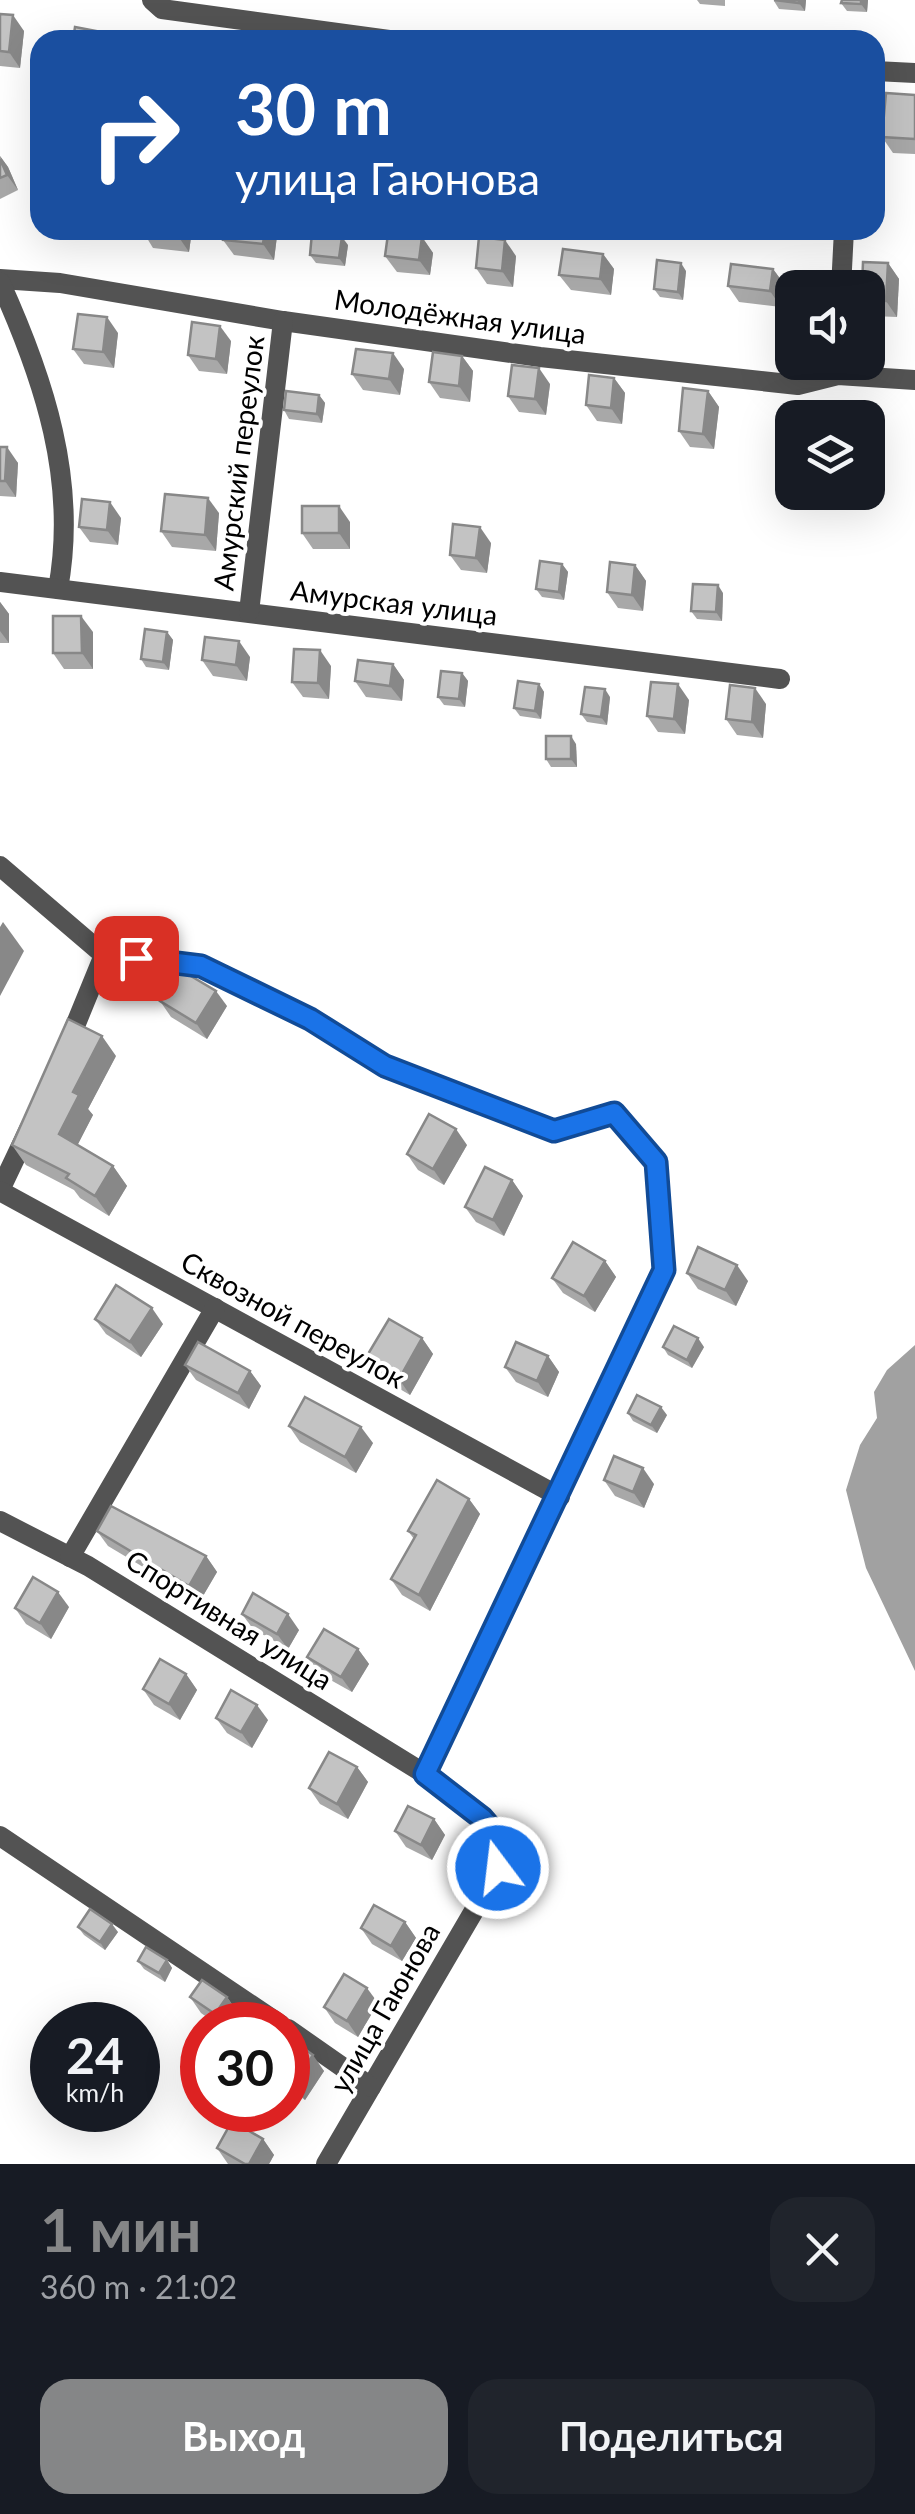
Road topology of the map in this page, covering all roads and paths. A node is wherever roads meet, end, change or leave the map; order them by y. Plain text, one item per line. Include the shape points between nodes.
1 (152, 0) edge
2 (313, 30) edge
3 (885, 71) edge
4 (915, 72) edge
5 (844, 240) edge
6 (843, 270) edge
7 (0, 280) edge
8 (283, 321) junction
9 (885, 376) edge
10 (810, 380) edge
11 (915, 380) edge
12 (0, 582) edge
13 (58, 589) junction
14 (249, 612) junction
15 (780, 680) dead end
16 (0, 866) edge
17 (104, 955) junction
18 (56, 1071) edge
19 (40, 1105) edge
20 (0, 1191) edge
21 (215, 1308) junction
22 (560, 1497) junction
23 (0, 1522) edge
24 (70, 1556) junction
25 (425, 1774) junction
26 (0, 1836) edge
27 (247, 2002) edge
28 (310, 2044) edge
29 (371, 2087) junction
30 (326, 2164) edge

1 - 2 street via 162,10
3 - 4 street
5 - 6 street
7 - 8 street, Молодёжная улица via 60,283
7 - 13 street via 54,420 64,498
8 - 10 street, Молодёжная улица via 540,357 798,385
8 - 14 street, Амурский переулок
9 - 11 street, Молодёжная улица
12 - 13 street, Амурская улица
13 - 14 street, Амурская улица
14 - 15 street, Амурская улица
16 - 17 street
17 - 18 street
17 - 22 street via 201,966 310,1019 385,1066 554,1131 614,1113 656,1162 664,1270
19 - 20 street
20 - 21 street, Сквозной переулок
21 - 22 street, Сквозной переулок
21 - 24 street
22 - 25 street
23 - 24 street, Спортивная улица
24 - 25 street, Спортивная улица
25 - 29 street, улица Гаюнова via 501,1840 498,1868
26 - 27 street
28 - 29 street
29 - 30 street, улица Гаюнова

